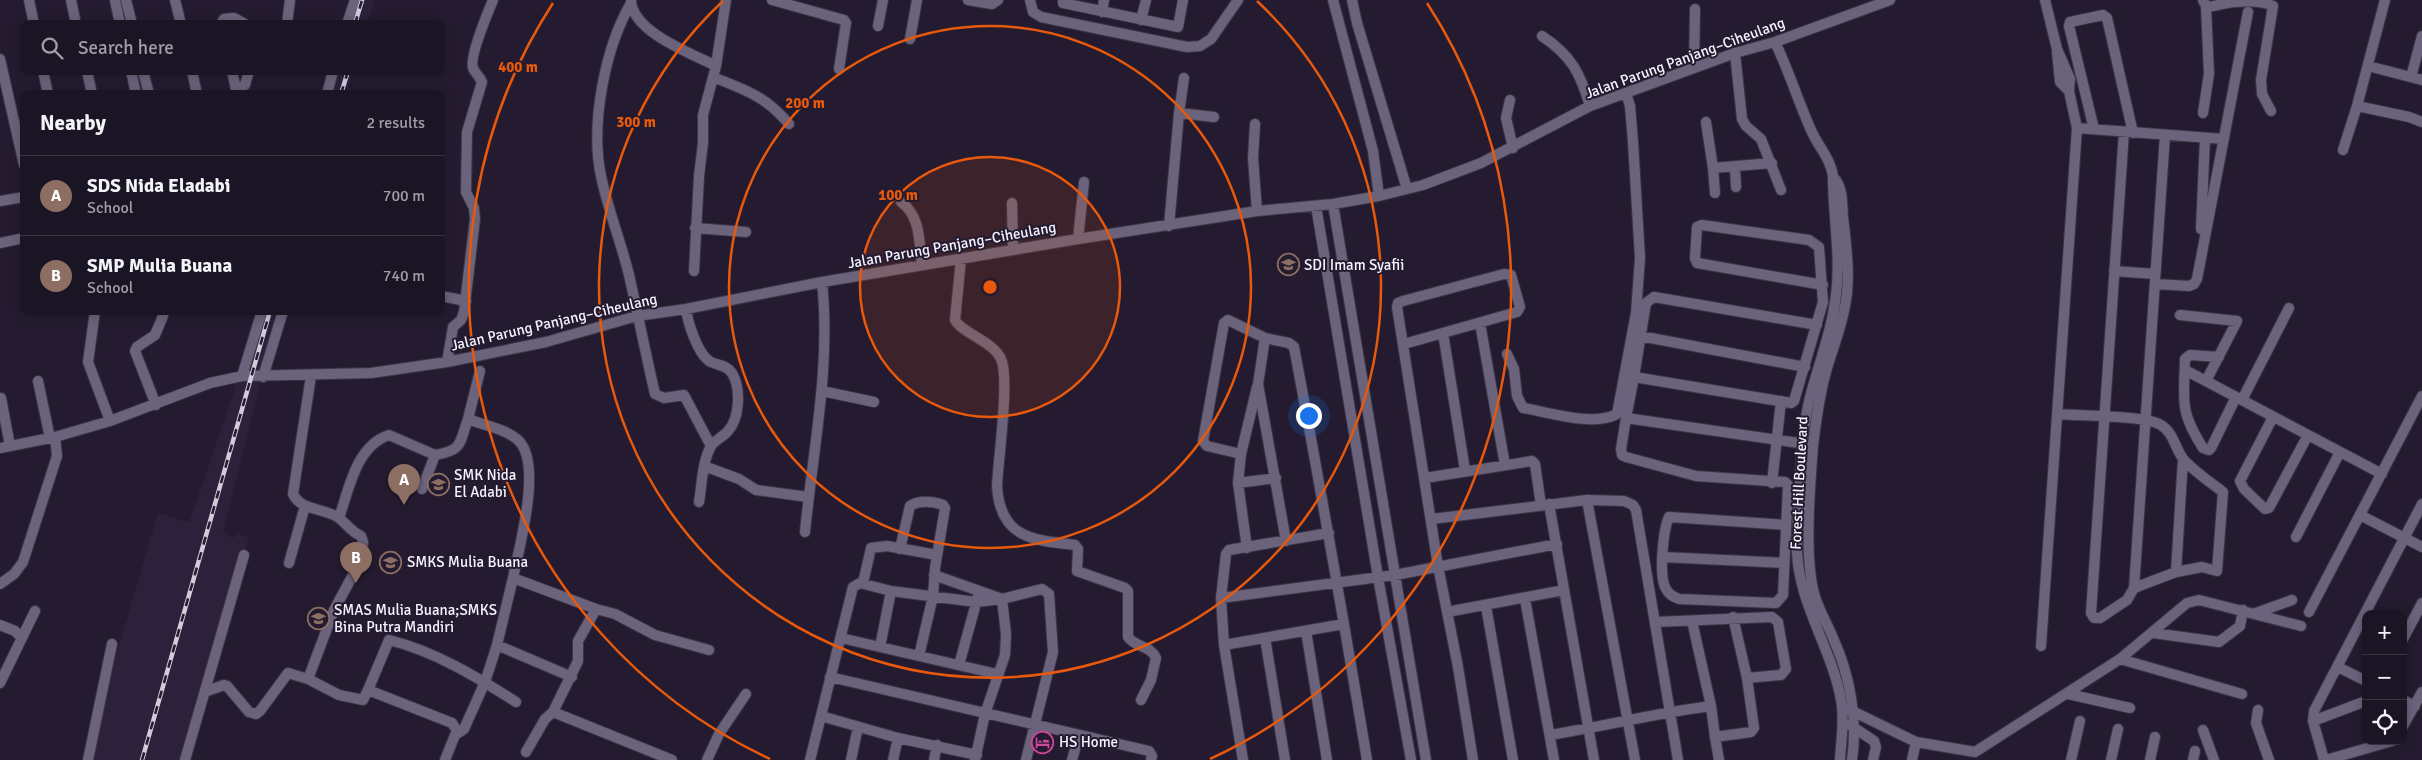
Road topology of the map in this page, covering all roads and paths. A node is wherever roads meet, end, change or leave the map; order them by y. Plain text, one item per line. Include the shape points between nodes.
1 (29, 0) edge
2 (71, 0) edge
3 (115, 0) edge
4 (126, 0) edge
5 (175, 0) edge
6 (290, 0) edge
7 (354, 0) edge
8 (493, 0) edge
9 (726, 0) edge
10 (772, 0) edge
11 (883, 0) edge
12 (917, 0) edge
13 (968, 0) edge
14 (998, 0) edge
15 (1030, 0) edge
16 (1063, 0) edge
17 (1104, 0) edge
18 (1146, 0) edge
19 (1183, 0) edge
20 (1238, 0) edge
21 (1333, 0) edge
22 (1352, 0) edge
23 (1890, 0) edge
24 (2045, 0) edge
25 (2385, 0) edge
26 (631, 2) edge
27 (2205, 3) edge
28 (1867, 4) edge
29 (1695, 10) dead end
30 (1102, 12) junction
31 (2248, 12) dead end
32 (33, 20) edge
33 (75, 20) edge
34 (119, 20) edge
35 (131, 20) edge
36 (180, 20) edge
37 (288, 20) edge
38 (348, 20) edge
39 (1142, 20) junction
40 (878, 26) dead end
41 (1542, 36) dead end
42 (2422, 36) edge
43 (910, 39) dead end
44 (1775, 42) junction
45 (1735, 53) junction
46 (0, 59) edge
47 (716, 66) junction
48 (2368, 66) junction
49 (1694, 68) junction
50 (839, 69) dead end
51 (45, 75) edge
52 (88, 75) edge
53 (132, 75) edge
54 (144, 75) edge
55 (193, 75) edge
56 (233, 75) edge
57 (247, 75) edge
58 (332, 75) edge
59 (2411, 77) junction
60 (713, 78) junction
61 (1184, 78) dead end
62 (2422, 80) edge
63 (47, 90) edge
64 (91, 90) edge
65 (135, 90) edge
66 (147, 90) edge
67 (196, 90) edge
68 (236, 90) edge
69 (239, 90) edge
70 (327, 90) edge
71 (1626, 93) junction
72 (1510, 100) dead end
73 (1590, 106) junction
74 (2357, 106) junction
75 (2271, 111) dead end
76 (1179, 113) junction
77 (2203, 113) dead end
78 (1214, 117) dead end
79 (1706, 122) dead end
80 (2422, 122) edge
81 (789, 124) dead end
82 (1254, 124) dead end
83 (2077, 128) junction
84 (2094, 130) junction
85 (2128, 132) junction
86 (2165, 135) junction
87 (2205, 138) junction
88 (2224, 140) junction
89 (20, 147) edge
90 (1513, 148) junction
91 (2343, 150) dead end
92 (1772, 164) junction
93 (1713, 168) junction
94 (1735, 168) junction
95 (1833, 177) junction
96 (1084, 182) dead end
97 (1736, 187) dead end
98 (1407, 189) junction
99 (1781, 190) dead end
100 (1715, 193) dead end
101 (1379, 196) junction
102 (20, 198) edge
103 (0, 202) edge
104 (902, 202) dead end
105 (1012, 203) dead end
106 (1333, 204) junction
107 (1316, 206) junction
108 (1256, 212) junction
109 (1169, 226) junction
110 (695, 228) junction
111 (746, 232) dead end
112 (20, 239) edge
113 (1078, 239) junction
114 (0, 243) edge
115 (1014, 250) junction
116 (961, 259) junction
117 (922, 265) junction
118 (2199, 266) junction
119 (694, 271) dead end
120 (2114, 271) junction
121 (2155, 279) junction
122 (822, 282) junction
123 (1823, 285) junction
124 (445, 297) edge
125 (466, 302) junction
126 (2289, 308) dead end
127 (686, 309) junction
128 (94, 315) edge
129 (261, 315) edge
130 (282, 315) edge
131 (2180, 315) dead end
132 (163, 316) dead end
133 (637, 316) junction
134 (1480, 323) junction
135 (1817, 325) junction
136 (1443, 333) junction
137 (1640, 336) junction
138 (1266, 338) junction
139 (1404, 344) junction
140 (1507, 354) dead end
141 (2219, 357) junction
142 (447, 362) junction
143 (1804, 367) junction
144 (2185, 370) junction
145 (480, 371) dead end
146 (242, 376) junction
147 (311, 376) junction
148 (263, 377) junction
149 (1634, 377) junction
150 (38, 381) dead end
151 (2206, 382) junction
152 (1258, 384) junction
153 (822, 391) junction
154 (2422, 396) edge
155 (1, 398) edge
156 (2239, 399) junction
157 (1781, 401) junction
158 (874, 402) dead end
159 (156, 404) junction
160 (2057, 414) junction
161 (2273, 417) junction
162 (1626, 418) junction
163 (2104, 418) junction
164 (468, 419) junction
165 (2145, 420) junction
166 (110, 421) junction
167 (2308, 435) junction
168 (53, 437) junction
169 (1776, 441) junction
170 (1802, 443) junction
171 (1813, 445) junction
172 (711, 446) junction
173 (5, 447) edge
174 (2340, 452) junction
175 (1241, 454) junction
176 (435, 455) junction
177 (2183, 459) junction
178 (1505, 465) junction
179 (704, 466) junction
180 (1465, 470) junction
181 (2382, 474) junction
182 (1276, 478) junction
183 (1424, 478) junction
184 (1238, 483) junction
185 (1772, 483) junction
186 (422, 490) dead end
187 (808, 497) junction
188 (1587, 500) junction
189 (699, 502) dead end
190 (2422, 504) edge
191 (1545, 505) junction
192 (305, 506) junction
193 (2360, 515) junction
194 (339, 518) junction
195 (1432, 519) junction
196 (1786, 525) junction
197 (805, 532) dead end
198 (1329, 533) junction
199 (2296, 537) dead end
200 (2404, 538) junction
201 (1286, 540) junction
202 (1557, 544) junction
203 (2422, 547) edge
204 (1247, 548) junction
205 (900, 549) junction
206 (244, 555) dead end
207 (937, 555) junction
208 (1663, 558) junction
209 (289, 563) dead end
210 (1784, 563) junction
211 (1438, 566) junction
212 (2176, 572) junction
213 (934, 575) junction
214 (1395, 575) junction
215 (1378, 577) junction
216 (514, 578) junction
217 (863, 583) junction
218 (1335, 583) junction
219 (0, 584) edge
220 (2134, 588) junction
221 (1564, 590) junction
222 (891, 591) junction
223 (979, 591) junction
224 (933, 596) junction
225 (1221, 598) junction
226 (1525, 599) junction
227 (1002, 600) junction
228 (2292, 600) dead end
229 (976, 602) junction
230 (2422, 603) edge
231 (1486, 606) junction
232 (596, 609) junction
233 (35, 610) dead end
234 (2243, 610) junction
235 (1447, 612) junction
236 (2309, 612) dead end
237 (2256, 613) junction
238 (1733, 617) junction
239 (1692, 621) junction
240 (1655, 622) junction
241 (1344, 624) junction
242 (0, 625) edge
243 (2301, 626) dead end
244 (1306, 631) junction
245 (2407, 631) edge
246 (2154, 633) junction
247 (21, 637) junction
248 (842, 638) junction
249 (1265, 638) junction
250 (112, 644) dead end
251 (1224, 645) junction
252 (497, 646) junction
253 (2041, 646) dead end
254 (880, 647) junction
255 (709, 650) dead end
256 (919, 656) junction
257 (2120, 659) junction
258 (958, 665) junction
259 (2338, 667) junction
260 (997, 674) junction
261 (572, 677) junction
262 (830, 677) junction
263 (308, 678) junction
264 (1747, 678) junction
265 (2362, 679) edge
266 (0, 682) edge
267 (485, 682) junction
268 (368, 690) junction
269 (207, 691) junction
270 (2422, 692) edge
271 (746, 694) dead end
272 (2068, 694) junction
273 (2242, 694) dead end
274 (1141, 700) dead end
275 (516, 702) dead end
276 (2407, 702) edge
277 (2362, 703) edge
278 (1711, 706) junction
279 (1842, 706) junction
280 (2415, 706) junction
281 (2130, 708) dead end
282 (2258, 710) dead end
283 (1852, 711) junction
284 (552, 712) junction
285 (1670, 712) junction
286 (986, 714) junction
287 (821, 716) junction
288 (2407, 719) edge
289 (2080, 721) dead end
290 (2313, 721) junction
291 (1629, 722) junction
292 (1842, 722) junction
293 (1034, 724) junction
294 (858, 727) junction
295 (1854, 727) junction
296 (1589, 729) junction
297 (2118, 729) dead end
298 (2203, 730) dead end
299 (458, 732) junction
300 (1079, 735) junction
301 (1550, 735) junction
302 (2156, 737) dead end
303 (898, 738) junction
304 (1715, 738) junction
305 (1916, 742) junction
306 (937, 745) junction
307 (2378, 745) edge
308 (526, 752) dead end
309 (976, 757) edge
310 (88, 760) edge
311 (185, 760) edge
312 (445, 760) edge
313 (672, 760) edge
314 (707, 760) edge
315 (810, 760) edge
316 (851, 760) edge
317 (893, 760) edge
318 (934, 760) edge
319 (1026, 760) edge
320 (1072, 760) edge
321 (1151, 760) edge
322 (1243, 760) edge
323 (1285, 760) edge
324 (1327, 760) edge
325 (1367, 760) edge
326 (1412, 760) edge
327 (1426, 760) edge
328 (1473, 760) edge
329 (1514, 760) edge
330 (1554, 760) edge
331 (1594, 760) edge
332 (1635, 760) edge
333 (1678, 760) edge
334 (1719, 760) edge
335 (1840, 760) edge
336 (1852, 760) edge
337 (1873, 760) edge
338 (1912, 760) edge
339 (2071, 760) edge
340 (2111, 760) edge
341 (2150, 760) edge
342 (2214, 760) edge
343 (2269, 760) edge
344 (2325, 760) edge

1 - 32 street
2 - 33 street
3 - 34 street
4 - 35 street
5 - 36 street
6 - 37 street
7 - 38 street
8 - 125 street via 473,63 482,82 467,132 466,192 475,214
9 - 47 street
10 - 50 street via 844,20
11 - 40 street
12 - 43 street
13 - 14 street via 992,4
15 - 20 street via 1033,12 1041,17 1187,47 1200,46 1211,38
16 - 30 street via 1062,3
17 - 30 street
18 - 39 street
19 - 39 street via 1178,27
21 - 101 street via 1373,152
22 - 98 street via 1356,23
23 - 28 street, Jalan Parung Panjang–Ciheulang
24 - 83 street via 2057,49 2068,71
25 - 48 street
26 - 47 street via 636,19 643,27
26 - 133 street via 607,64 598,129 601,174
27 - 75 street via 2211,7 2248,2 2264,2 2273,6 2260,80 2262,94
27 - 77 street via 2208,74
28 - 44 street, Jalan Parung Panjang–Ciheulang
29 - 49 street
30 - 39 street
31 - 88 street
41 - 73 street via 1575,66 1582,77
42 - 59 street
44 - 45 street, Jalan Parung Panjang–Ciheulang
44 - 95 street, Forest Hill Boulevard
45 - 49 street, Jalan Parung Panjang–Ciheulang
45 - 92 street via 1742,118 1760,138
46 - 89 street
47 - 60 street
48 - 59 street
48 - 74 street
49 - 71 street, Jalan Parung Panjang–Ciheulang
51 - 63 street
52 - 64 street
53 - 65 street
54 - 66 street
55 - 67 street
56 - 68 street
57 - 69 street via 245,85
58 - 70 street
59 - 62 street
60 - 81 street via 757,95
60 - 110 street via 703,115
61 - 76 street
71 - 73 street, Jalan Parung Panjang–Ciheulang
71 - 140 street via 1630,106 1640,258 1636,313 1617,414 1600,419 1574,418 1523,408
72 - 90 street via 1506,118
73 - 90 street, Jalan Parung Panjang–Ciheulang
74 - 80 street
74 - 91 street
76 - 78 street
76 - 109 street
79 - 93 street
82 - 108 street
83 - 84 street
83 - 160 street
84 - 85 street
84 - 85 street via 2069,26 2070,22 2103,16 2106,18
85 - 86 street
85 - 120 street
86 - 87 street
86 - 121 street
87 - 88 street
87 - 118 street
88 - 118 street
90 - 98 street, Jalan Parung Panjang–Ciheulang
92 - 94 street
92 - 99 street
93 - 94 street
93 - 100 street
94 - 97 street
95 - 170 street via 1836,293
95 - 171 street, Forest Hill Boulevard via 1840,187 1848,289 1820,397
96 - 113 street
98 - 101 street, Jalan Parung Panjang–Ciheulang
101 - 106 street, Jalan Parung Panjang–Ciheulang
102 - 103 street
104 - 117 street via 915,216
105 - 115 street
106 - 107 street, Jalan Parung Panjang–Ciheulang
106 - 214 street
107 - 108 street, Jalan Parung Panjang–Ciheulang
107 - 215 street
108 - 109 street, Jalan Parung Panjang–Ciheulang
109 - 113 street, Jalan Parung Panjang–Ciheulang
110 - 111 street
110 - 119 street
112 - 114 street
113 - 115 street, Jalan Parung Panjang–Ciheulang
115 - 116 street, Jalan Parung Panjang–Ciheulang
116 - 117 street, Jalan Parung Panjang–Ciheulang
116 - 274 street via 954,320 992,348 1001,359 1005,381 998,503 1015,531 1030,539 1075,545 1078,549 1077,571 1128,591 1128,638 1132,643 1151,649 1156,658 1151,680
117 - 122 street, Jalan Parung Panjang–Ciheulang
118 - 121 street via 2194,284 2189,286
120 - 121 street
120 - 163 street
121 - 165 street
122 - 127 street, Jalan Parung Panjang–Ciheulang
122 - 153 street via 825,311
123 - 123 street via 1697,263 1698,227 1810,240 1819,247
123 - 135 street via 1823,302
124 - 125 street
125 - 142 street via 463,316 453,328
126 - 156 street
127 - 133 street, Jalan Parung Panjang–Ciheulang
127 - 172 street via 690,330 707,359 731,372 737,388 733,425
128 - 166 street via 88,362
129 - 146 street
130 - 148 street
131 - 141 street via 2236,321
132 - 159 street via 154,335 135,351
133 - 142 street, Jalan Parung Panjang–Ciheulang via 546,342
133 - 172 street via 655,394 664,398 684,395
134 - 136 street
134 - 139 street via 1519,310 1511,275 1504,274 1398,303
134 - 178 street
135 - 137 street via 1654,298 1646,303
135 - 143 street
136 - 139 street
136 - 180 street
137 - 143 street
137 - 149 street
138 - 152 street
138 - 175 street via 1228,320 1224,323 1203,441 1207,446
138 - 198 street via 1294,347
139 - 183 street
141 - 144 street via 2187,356
141 - 151 street
142 - 147 street, Jalan Parung Panjang–Ciheulang
143 - 157 street via 1794,401
144 - 151 street
144 - 156 street via 2184,411 2190,427 2206,450 2211,448
145 - 164 street
146 - 148 street, Jalan Parung Panjang–Ciheulang
146 - 159 street, Jalan Parung Panjang–Ciheulang via 210,383
147 - 148 street, Jalan Parung Panjang–Ciheulang
147 - 192 street via 293,494
149 - 157 street
149 - 162 street
150 - 168 street
151 - 156 street
152 - 175 street
152 - 182 street
153 - 158 street
153 - 187 street
154 - 181 street
155 - 173 street
156 - 161 street
157 - 169 street
159 - 166 street, Jalan Parung Panjang–Ciheulang
160 - 163 street
160 - 253 street
161 - 167 street
161 - 167 street via 2240,481 2265,509 2269,508
162 - 169 street
162 - 185 street via 1621,449 1626,457 1696,476
163 - 165 street
163 - 220 street via 2091,613 2094,618 2100,618 2128,600
164 - 176 street via 456,449
164 - 216 street via 512,436 525,452 529,487
165 - 177 street via 2160,424 2170,433
165 - 220 street
166 - 168 street, Jalan Parung Panjang–Ciheulang
167 - 174 street
168 - 173 street, Jalan Parung Panjang–Ciheulang
168 - 219 street via 57,456 23,562
169 - 170 street
169 - 185 street
170 - 171 street
170 - 279 street via 1798,571 1833,668
171 - 283 street, Forest Hill Boulevard via 1812,584 1844,670
172 - 179 street
174 - 181 street
174 - 199 street
175 - 184 street
176 - 186 street
176 - 194 street via 389,436 382,438 356,466
177 - 212 street
177 - 212 street via 2223,492 2217,571 2202,567
178 - 180 street
178 - 191 street via 1529,461 1535,464
179 - 187 street via 739,479 756,490
179 - 189 street
180 - 183 street
181 - 193 street
182 - 184 street
182 - 201 street
183 - 195 street
184 - 204 street
185 - 196 street via 1785,482 1788,485
187 - 197 street
188 - 191 street
188 - 240 street via 1624,501 1636,510
188 - 291 street
190 - 200 street
191 - 195 street
191 - 202 street
192 - 194 street
192 - 209 street
193 - 200 street
193 - 236 street
194 - 263 street via 351,532 361,536 360,562 334,610
195 - 211 street
196 - 208 street via 1668,516
196 - 210 street
198 - 201 street
198 - 218 street
200 - 203 street
200 - 259 street
201 - 204 street
202 - 211 street
202 - 221 street
204 - 225 street via 1226,552
205 - 207 street
205 - 207 street via 910,506 924,502 940,504 945,508
205 - 217 street via 887,546 871,548
206 - 269 street
207 - 213 street
208 - 210 street
208 - 210 street via 1664,585 1671,596 1776,604 1783,595
211 - 214 street
211 - 235 street
212 - 220 street
213 - 223 street
213 - 224 street
214 - 215 street
214 - 327 street
215 - 218 street
215 - 326 street
216 - 232 street
216 - 252 street
217 - 222 street
217 - 248 street via 853,587
218 - 225 street
218 - 241 street
221 - 226 street
221 - 296 street
222 - 224 street
222 - 254 street
223 - 227 street
223 - 229 street
224 - 229 street
224 - 256 street
225 - 251 street
226 - 231 street
226 - 301 street
227 - 229 street
227 - 260 street via 1006,644
227 - 293 street via 1042,590 1049,594 1053,652
228 - 237 street
229 - 258 street
230 - 245 street
231 - 235 street
231 - 329 street
232 - 255 street via 615,614 655,635
232 - 261 street via 578,641 579,657
233 - 247 street
234 - 237 street
234 - 246 street via 2195,600 2187,603
234 - 246 street via 2240,626 2219,642
235 - 328 street
237 - 243 street
238 - 239 street
238 - 264 street
238 - 264 street via 1772,617 1778,622 1784,672
239 - 240 street
239 - 278 street
240 - 285 street
241 - 244 street
241 - 325 street
242 - 247 street
244 - 249 street
244 - 324 street
246 - 257 street
247 - 266 street
248 - 254 street
248 - 262 street
249 - 251 street
249 - 323 street
250 - 310 street
251 - 322 street
252 - 261 street
252 - 267 street
254 - 256 street
256 - 258 street
257 - 272 street
257 - 273 street
258 - 260 street
259 - 265 street
259 - 290 street via 2316,706
260 - 286 street
261 - 284 street
262 - 286 street
262 - 287 street
263 - 268 street via 339,694 363,700
263 - 269 street via 288,673 256,714 249,712 227,686
264 - 304 street via 1754,728 1751,732
267 - 268 street via 412,646 389,640
267 - 275 street
267 - 299 street via 464,729
268 - 299 street via 452,723
269 - 311 street
270 - 280 street
271 - 314 street via 719,734
272 - 281 street
272 - 305 street via 1978,752
276 - 280 street
277 - 290 street
278 - 285 street
278 - 304 street
279 - 283 street
279 - 292 street
280 - 288 street
282 - 343 street via 2256,723
283 - 295 street, Forest Hill Boulevard
283 - 305 street
284 - 308 street
284 - 313 street
285 - 291 street
285 - 333 street
286 - 293 street
286 - 309 street
287 - 294 street
287 - 315 street
289 - 339 street
290 - 344 street
291 - 296 street
291 - 332 street
292 - 295 street
292 - 335 street
293 - 300 street
293 - 319 street
294 - 303 street
294 - 316 street
295 - 336 street, Forest Hill Boulevard
295 - 337 street via 1874,741
296 - 301 street
296 - 331 street
297 - 340 street
298 - 342 street
299 - 312 street
300 - 320 street
300 - 321 street via 1149,751
301 - 330 street
302 - 341 street
303 - 306 street
303 - 317 street
304 - 334 street
305 - 338 street
306 - 309 street
306 - 318 street
307 - 344 street

